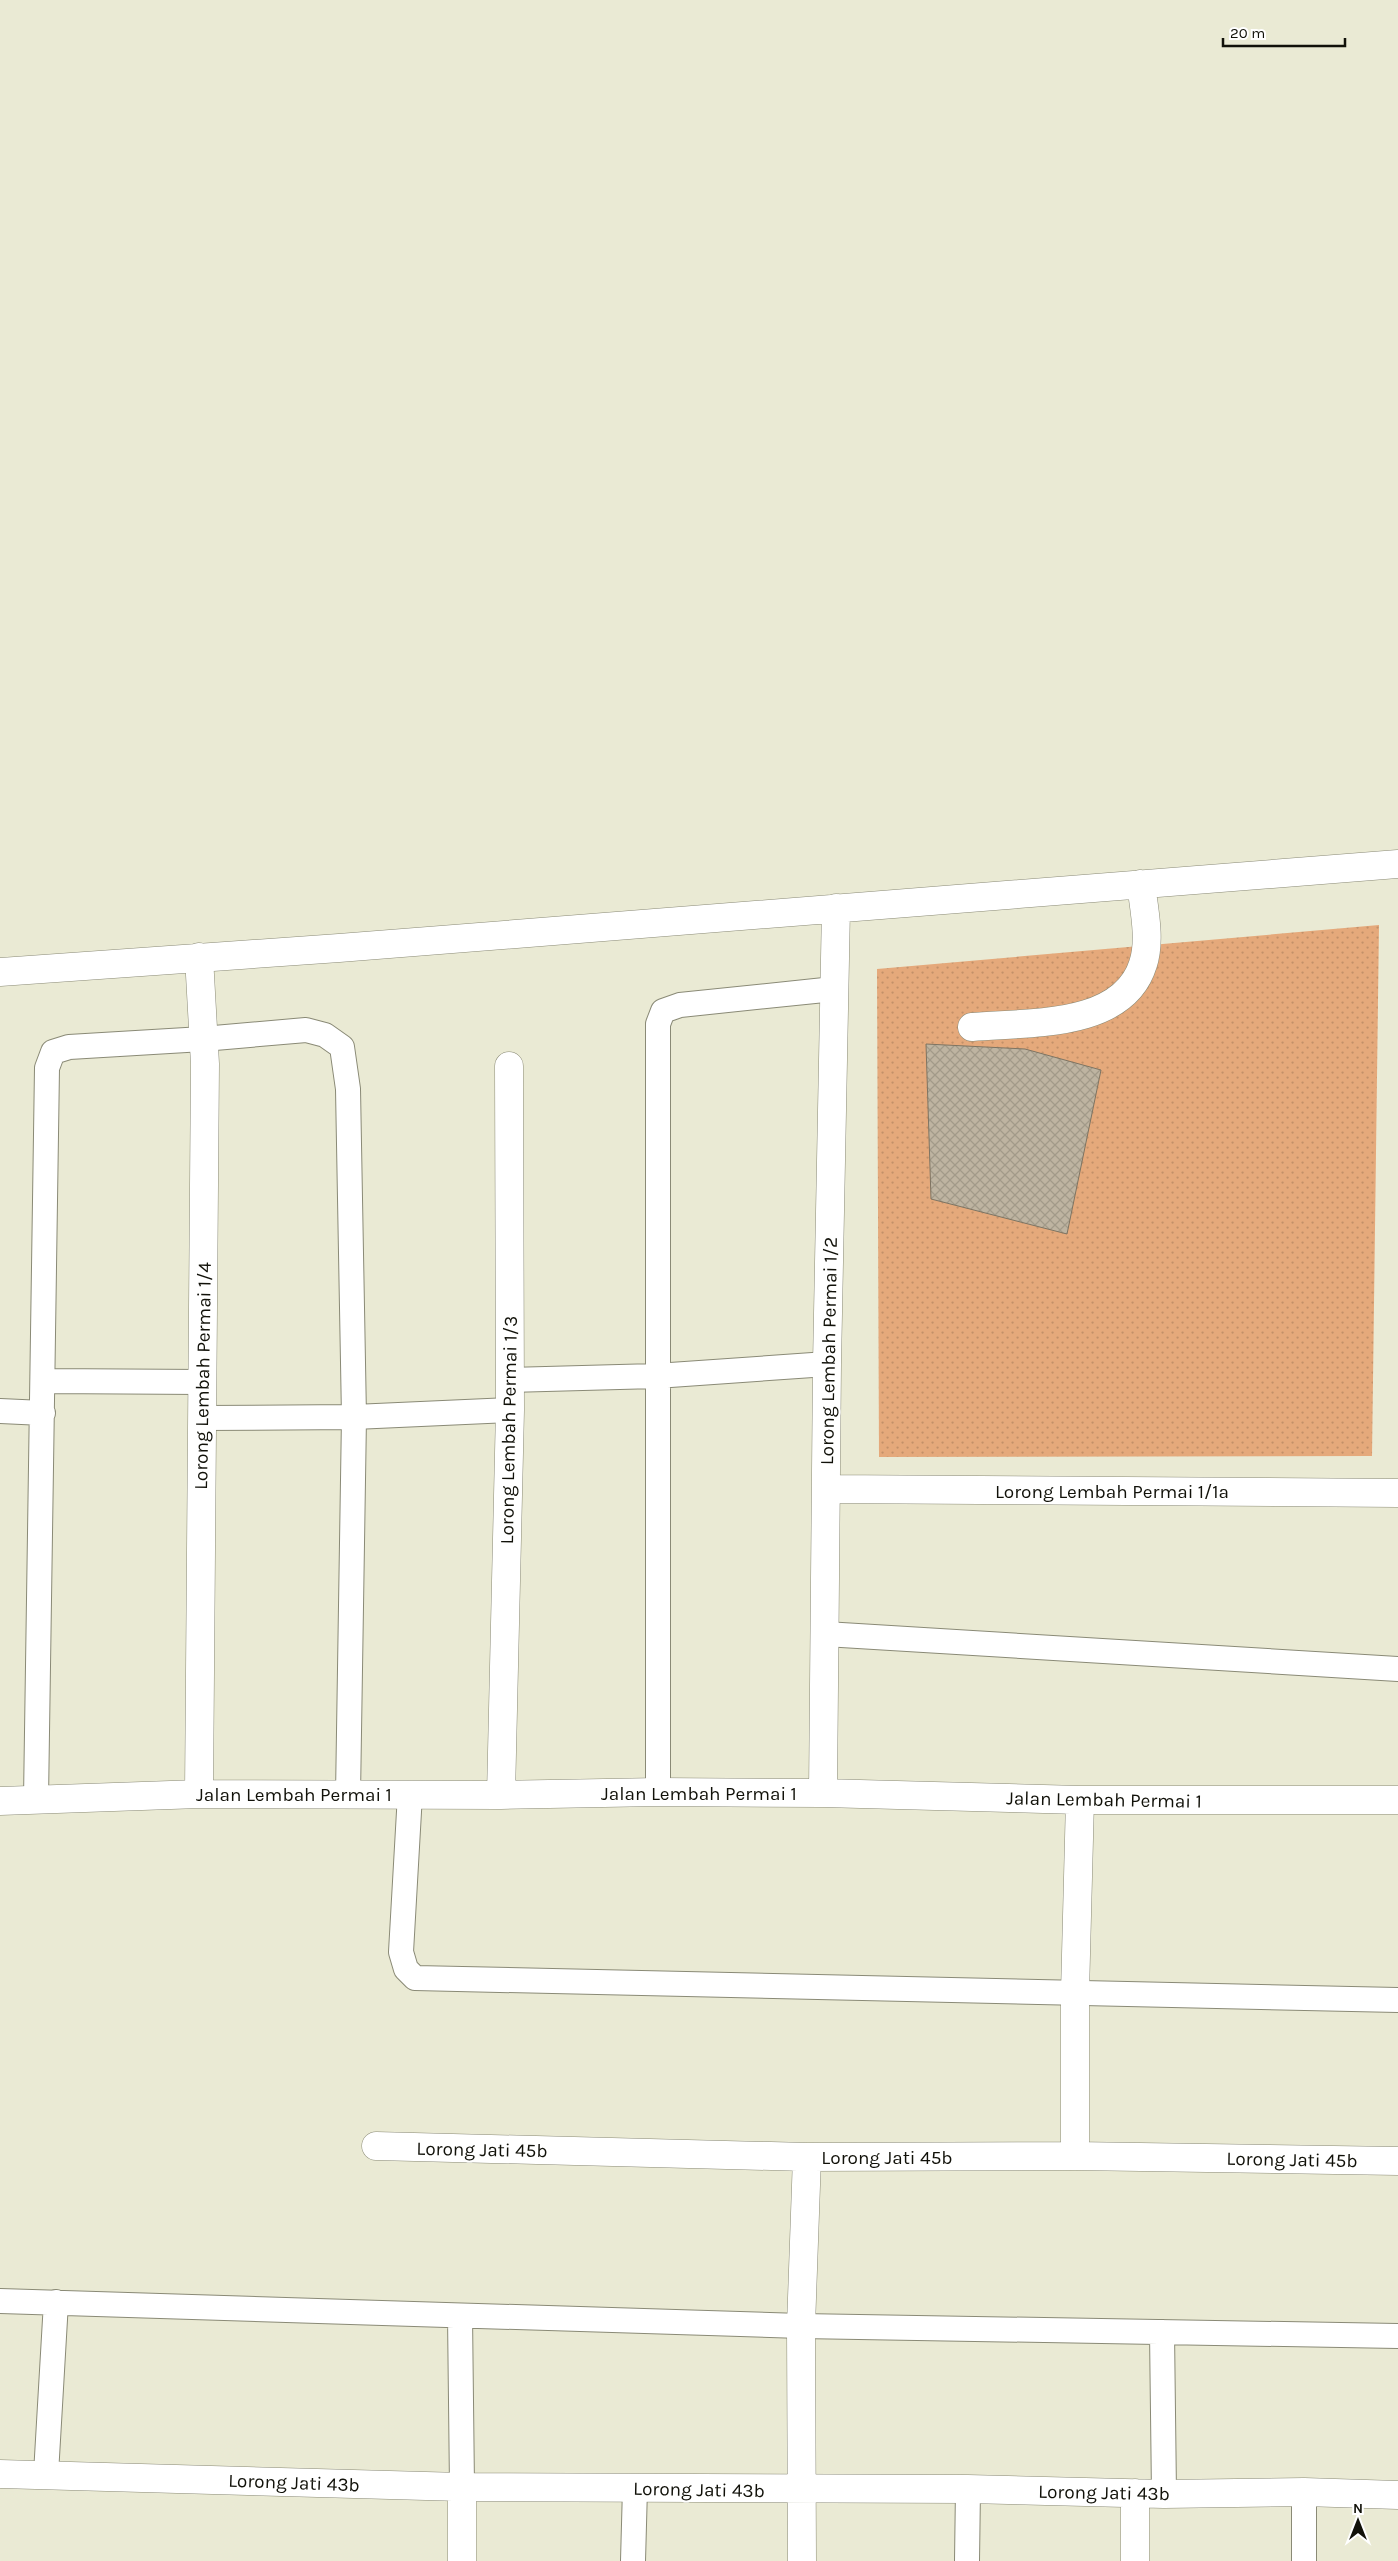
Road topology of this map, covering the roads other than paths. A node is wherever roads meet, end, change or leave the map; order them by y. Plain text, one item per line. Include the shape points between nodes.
1 (1398, 864) edge
2 (1141, 884) junction
3 (836, 908) junction
4 (199, 957) junction
5 (0, 972) edge
6 (834, 989) junction
7 (972, 1027) dead end
8 (203, 1039) junction
9 (509, 1066) dead end
10 (827, 1364) junction
11 (656, 1376) junction
12 (509, 1380) junction
13 (44, 1381) junction
14 (203, 1382) junction
15 (510, 1410) junction
16 (0, 1411) edge
17 (43, 1413) junction
18 (354, 1417) junction
19 (201, 1418) junction
20 (826, 1489) junction
21 (1398, 1493) edge
22 (825, 1634) junction
23 (1398, 1670) edge
24 (658, 1792) junction
25 (823, 1793) junction
26 (199, 1794) junction
27 (410, 1794) junction
28 (348, 1795) junction
29 (501, 1795) junction
30 (36, 1799) junction
31 (1080, 1800) junction
32 (1398, 1800) edge
33 (0, 1801) edge
34 (1075, 1993) junction
35 (1398, 2000) edge
36 (376, 2146) dead end
37 (1075, 2156) junction
38 (807, 2157) junction
39 (1398, 2160) edge
40 (0, 2301) edge
41 (56, 2302) junction
42 (460, 2316) junction
43 (801, 2326) junction
44 (1162, 2332) junction
45 (1398, 2336) edge
46 (0, 2474) edge
47 (46, 2474) junction
48 (462, 2487) junction
49 (635, 2488) junction
50 (968, 2489) junction
51 (803, 2490) junction
52 (1304, 2492) junction
53 (1135, 2493) junction
54 (1164, 2494) junction
55 (1398, 2495) edge
56 (462, 2561) edge
57 (633, 2561) edge
58 (802, 2561) edge
59 (967, 2561) edge
60 (1135, 2561) edge
61 (1304, 2561) edge

1 - 2 street
2 - 3 street
2 - 7 street via 1146,930 1143,964 1130,988 1116,1003 1084,1017
3 - 4 street
3 - 6 street, Lorong Lembah Permai 1/2
4 - 5 street
4 - 8 street, Lorong Lembah Permai 1/4
6 - 10 street, Lorong Lembah Permai 1/2
6 - 11 lane via 680,1005 663,1011 658,1024
8 - 13 lane via 69,1047 53,1052 48,1068
8 - 14 street, Lorong Lembah Permai 1/4
8 - 18 lane via 306,1030 326,1035 342,1047 348,1089
9 - 12 street, Lorong Lembah Permai 1/3
10 - 11 lane
10 - 20 street, Lorong Lembah Permai 1/2
11 - 12 lane
11 - 24 lane
12 - 15 street, Lorong Lembah Permai 1/3
13 - 14 lane
13 - 17 lane
14 - 19 street, Lorong Lembah Permai 1/4
15 - 18 lane
15 - 29 street, Lorong Lembah Permai 1/3
16 - 17 lane
17 - 30 lane
18 - 19 lane
18 - 28 lane
19 - 26 street, Lorong Lembah Permai 1/4
20 - 21 street, Lorong Lembah Permai 1/1a
20 - 22 street, Lorong Lembah Permai 1/2
22 - 23 lane
22 - 25 street, Lorong Lembah Permai 1/2
24 - 25 street, Jalan Lembah Permai 1
24 - 29 street, Jalan Lembah Permai 1
25 - 31 street, Jalan Lembah Permai 1
26 - 28 street, Jalan Lembah Permai 1
26 - 30 street, Jalan Lembah Permai 1
27 - 28 street, Jalan Lembah Permai 1
27 - 29 street, Jalan Lembah Permai 1
27 - 34 lane via 402,1952 406,1969 415,1978
30 - 33 street, Jalan Lembah Permai 1
31 - 32 street, Jalan Lembah Permai 1
31 - 34 street
34 - 35 lane
34 - 37 street
36 - 38 street, Lorong Jati 45b
37 - 38 street, Lorong Jati 45b
37 - 39 street, Lorong Jati 45b
38 - 43 street
40 - 41 lane
41 - 42 lane
41 - 47 lane
42 - 43 lane
42 - 48 lane
43 - 44 lane
43 - 51 street
44 - 45 lane
44 - 54 lane
46 - 47 street, Lorong Jati 43b
47 - 48 street, Lorong Jati 43b
48 - 49 street, Lorong Jati 43b
48 - 56 street
49 - 51 street, Lorong Jati 43b
49 - 57 lane
50 - 51 street, Lorong Jati 43b
50 - 53 street, Lorong Jati 43b
50 - 59 lane
51 - 58 street
52 - 54 street, Lorong Jati 43b
52 - 55 street, Lorong Jati 43b
52 - 61 lane
53 - 54 street, Lorong Jati 43b
53 - 60 street

